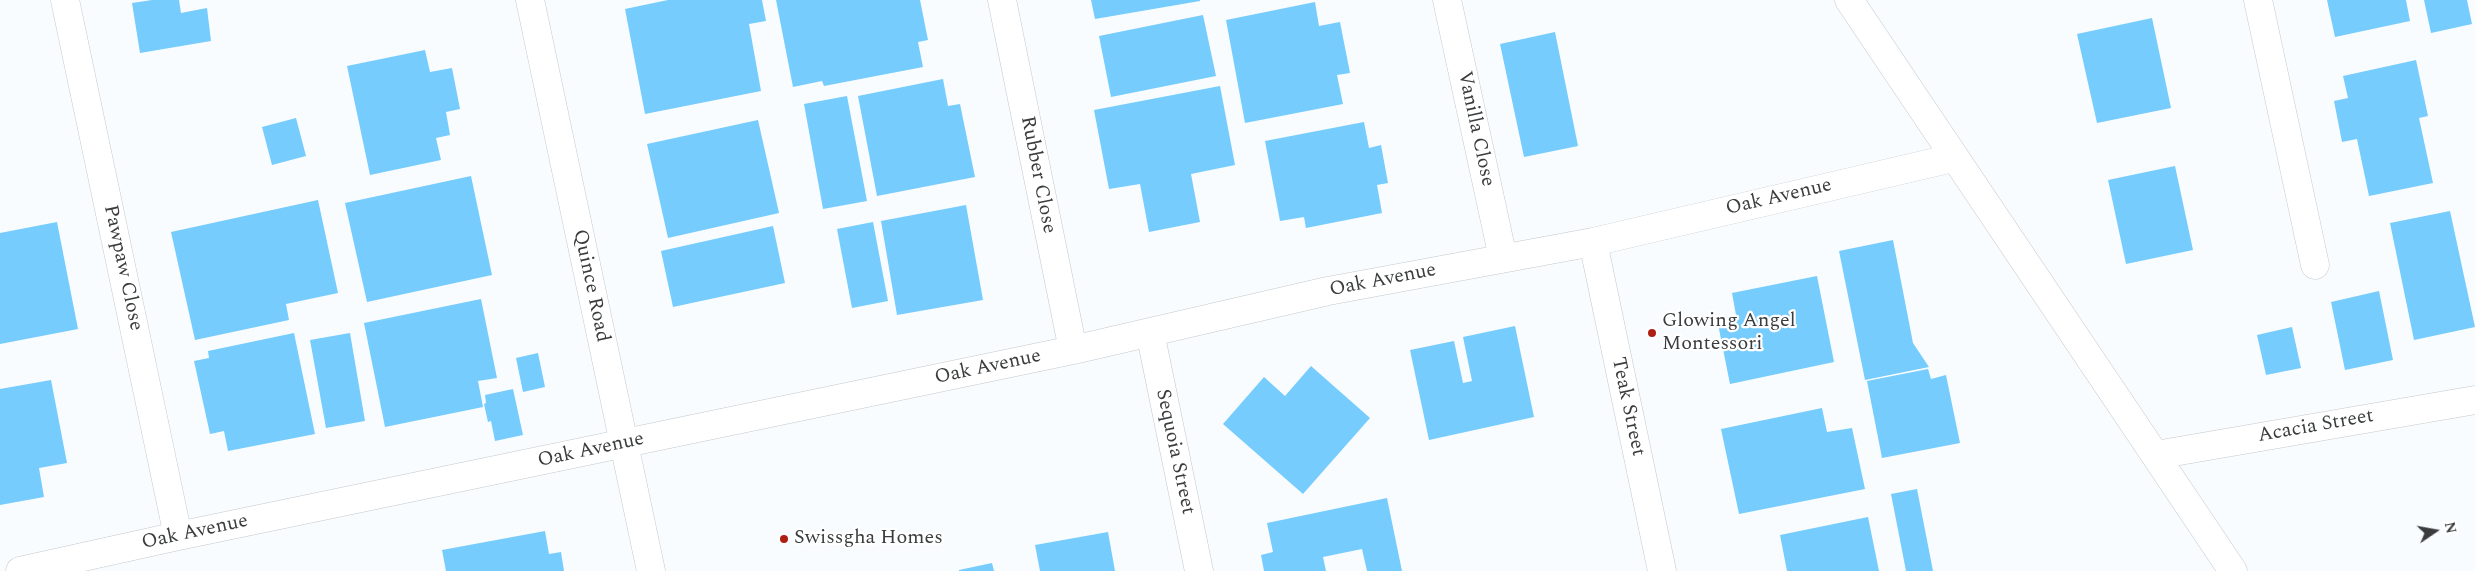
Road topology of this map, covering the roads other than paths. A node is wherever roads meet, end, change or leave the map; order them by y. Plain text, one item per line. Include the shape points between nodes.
1 (65, 0) edge
2 (530, 0) edge
3 (1002, 0) edge
4 (1447, 0) edge
5 (1849, 0) edge
6 (2258, 0) edge
7 (1953, 158) junction
8 (1592, 242) junction
9 (1503, 258) junction
10 (2315, 265) dead end
11 (1150, 332) junction
12 (1073, 350) junction
13 (2475, 400) edge
14 (624, 444) junction
15 (2156, 455) junction
16 (178, 536) junction
17 (112, 561) edge
18 (20, 571) edge
19 (651, 571) edge
20 (1199, 571) edge
21 (1662, 571) edge
22 (2233, 571) edge

1 - 16 street, Pawpaw Close
2 - 14 street, Quince Road
3 - 12 street, Rubber Close
4 - 9 street, Vanilla Close
5 - 7 street
6 - 10 street
7 - 8 street, Oak Avenue
7 - 15 street
8 - 9 street, Oak Avenue
8 - 21 street, Teak Street
9 - 11 street, Oak Avenue via 1328,291
11 - 12 street, Oak Avenue
11 - 20 street, Sequoia Street
12 - 14 street, Oak Avenue
13 - 15 street, Acacia Street
14 - 16 street, Oak Avenue
14 - 19 street, Quince Road
15 - 22 street
16 - 17 street, Oak Avenue
17 - 18 street, Oak Avenue

